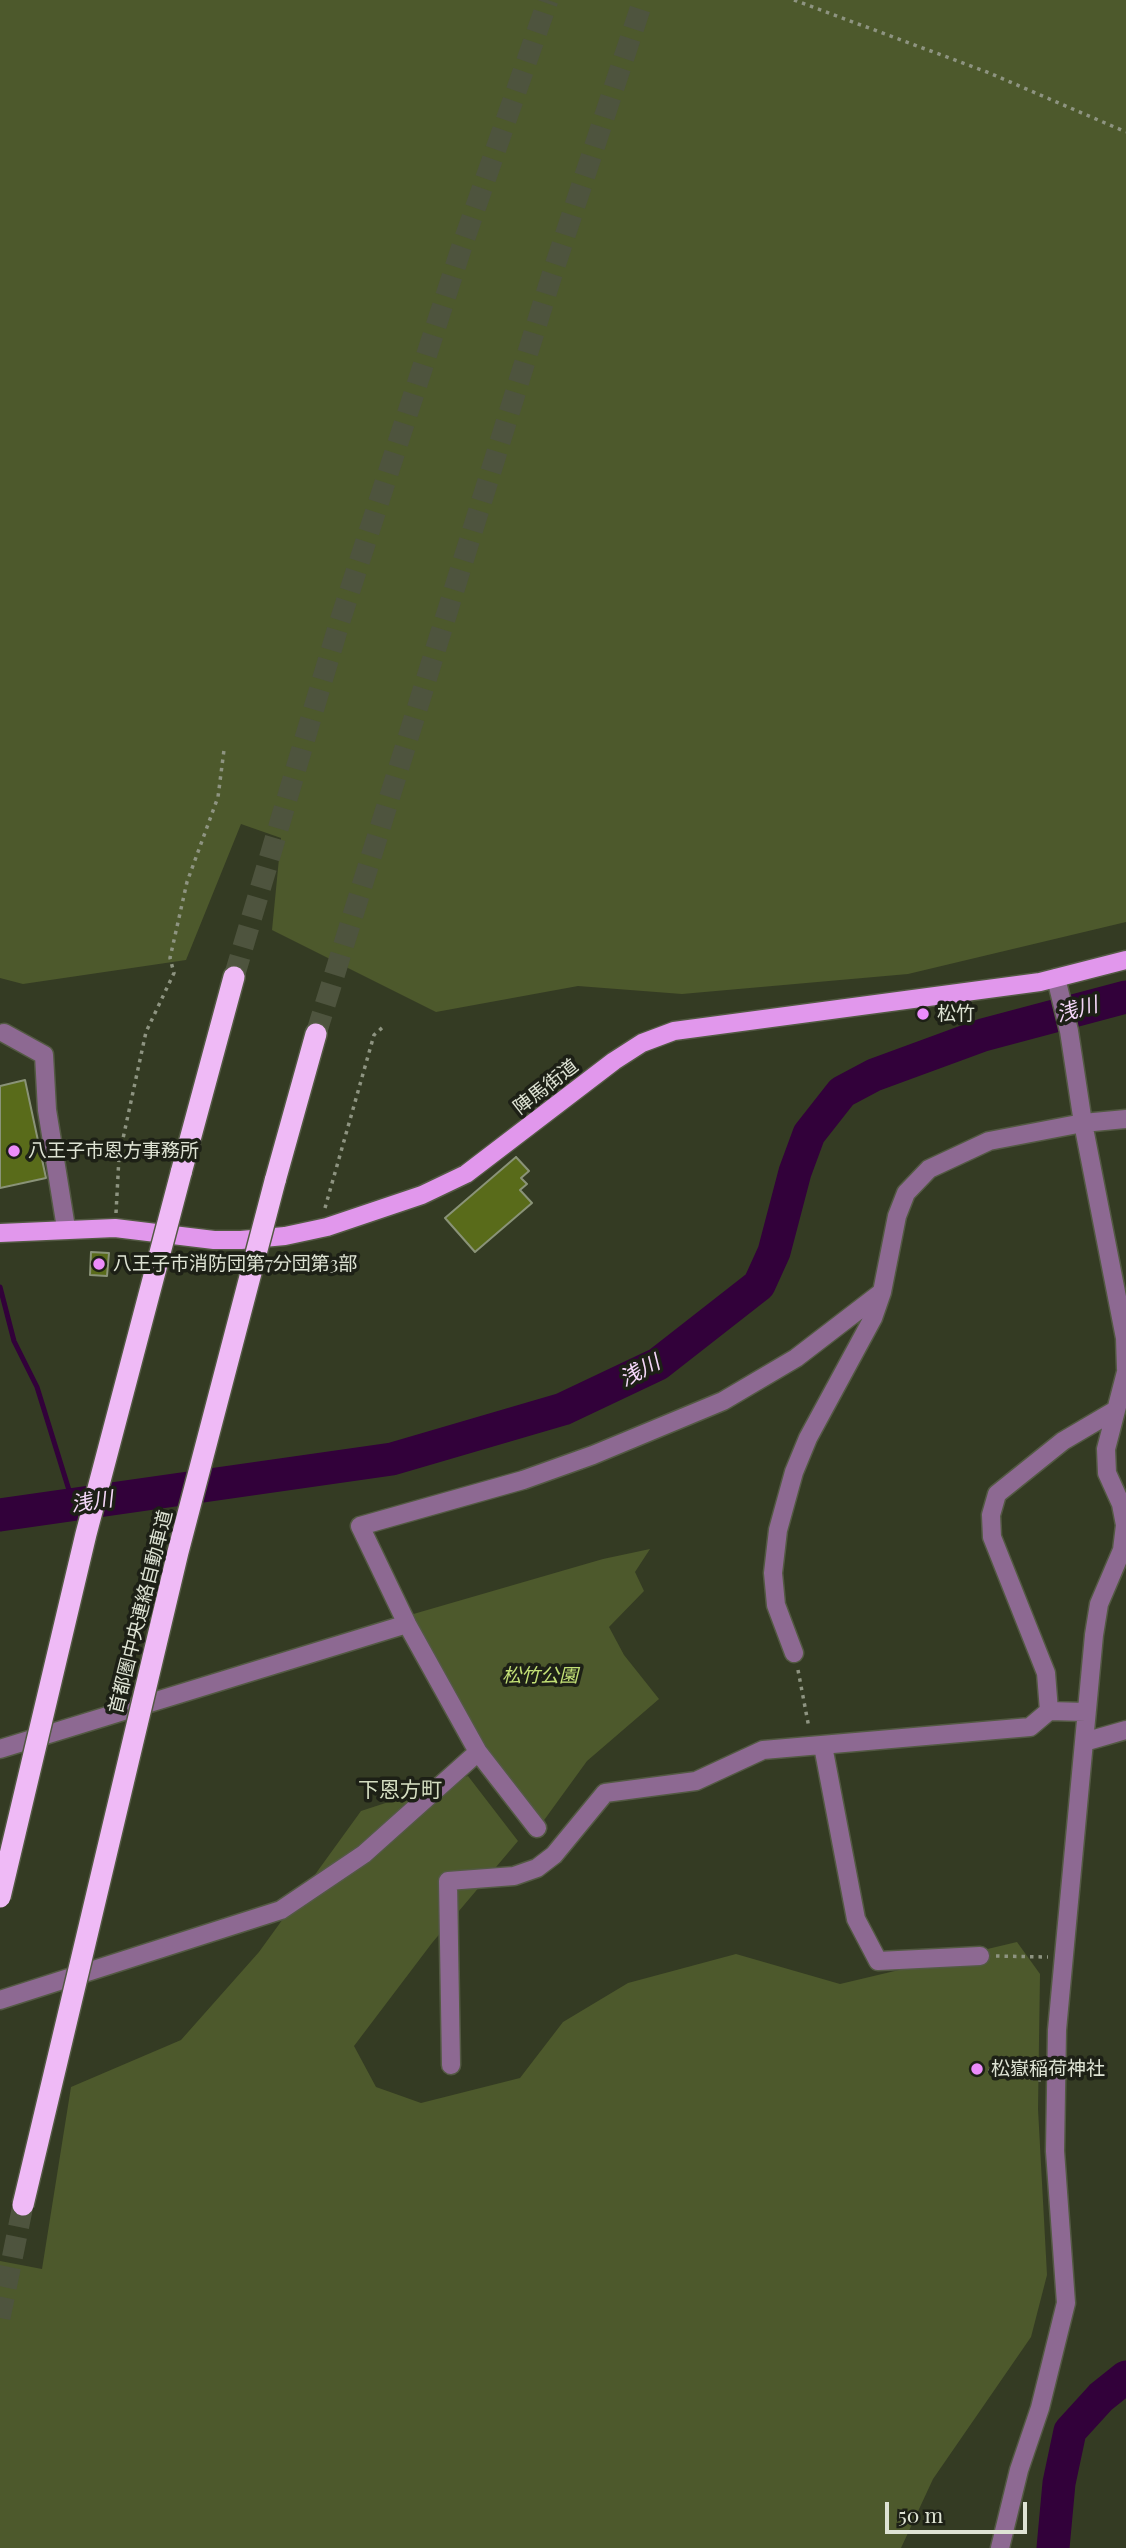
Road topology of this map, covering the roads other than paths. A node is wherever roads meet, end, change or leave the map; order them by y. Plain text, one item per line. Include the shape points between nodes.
1 (1126, 960) edge
2 (234, 977) tunnel mouth
3 (1057, 984) junction
4 (4, 1033) dead end
5 (316, 1034) tunnel mouth
6 (1126, 1119) edge
7 (1083, 1123) junction
8 (66, 1228) junction
9 (0, 1233) edge
10 (882, 1292) junction
11 (1126, 1371) edge
12 (1114, 1411) junction
13 (1124, 1550) edge
14 (407, 1624) junction
15 (794, 1653) road end
16 (1049, 1711) junction
17 (1086, 1712) junction
18 (1126, 1730) edge
19 (1084, 1742) junction
20 (818, 1747) junction
21 (0, 1749) edge
22 (478, 1752) junction
23 (537, 1828) dead end
24 (0, 1897) edge
25 (980, 1956) road end
26 (0, 2000) edge
27 (451, 2064) dead end
28 (23, 2205) tunnel mouth
29 (1000, 2548) edge

1 - 3 main road, 陣馬街道
2 - 24 highway, bridge via 86,1534
3 - 7 street
3 - 8 main road, 陣馬街道 via 674,1031 642,1043 614,1061 466,1174 422,1195 327,1227 241,1240
4 - 8 street via 44,1055 47,1110
5 - 28 highway, 首都圏中央連絡自動車道, bridge via 175,1566
6 - 7 street
7 - 10 street via 989,1141 916,1179 897,1216
7 - 11 street via 1125,1338
8 - 9 main road, 陣馬街道
10 - 14 street via 796,1358 723,1401 523,1480 360,1526
10 - 15 street via 860,1346 793,1472 778,1530 773,1573 776,1605
11 - 12 street
12 - 13 street via 1106,1449 1107,1473 1121,1504
12 - 16 street via 1063,1441 997,1494 991,1515 992,1537 1046,1673
13 - 17 street via 1099,1605
14 - 21 street
14 - 22 street
16 - 17 street
16 - 20 street via 1030,1727
17 - 19 street
18 - 19 street
19 - 29 street via 1057,2030 1055,2151 1066,2303
20 - 25 street via 856,1919 878,1961
20 - 27 street via 763,1750 696,1781 605,1793 554,1856 537,1868 514,1876 448,1881
22 - 23 street
22 - 26 street via 364,1854 281,1910

